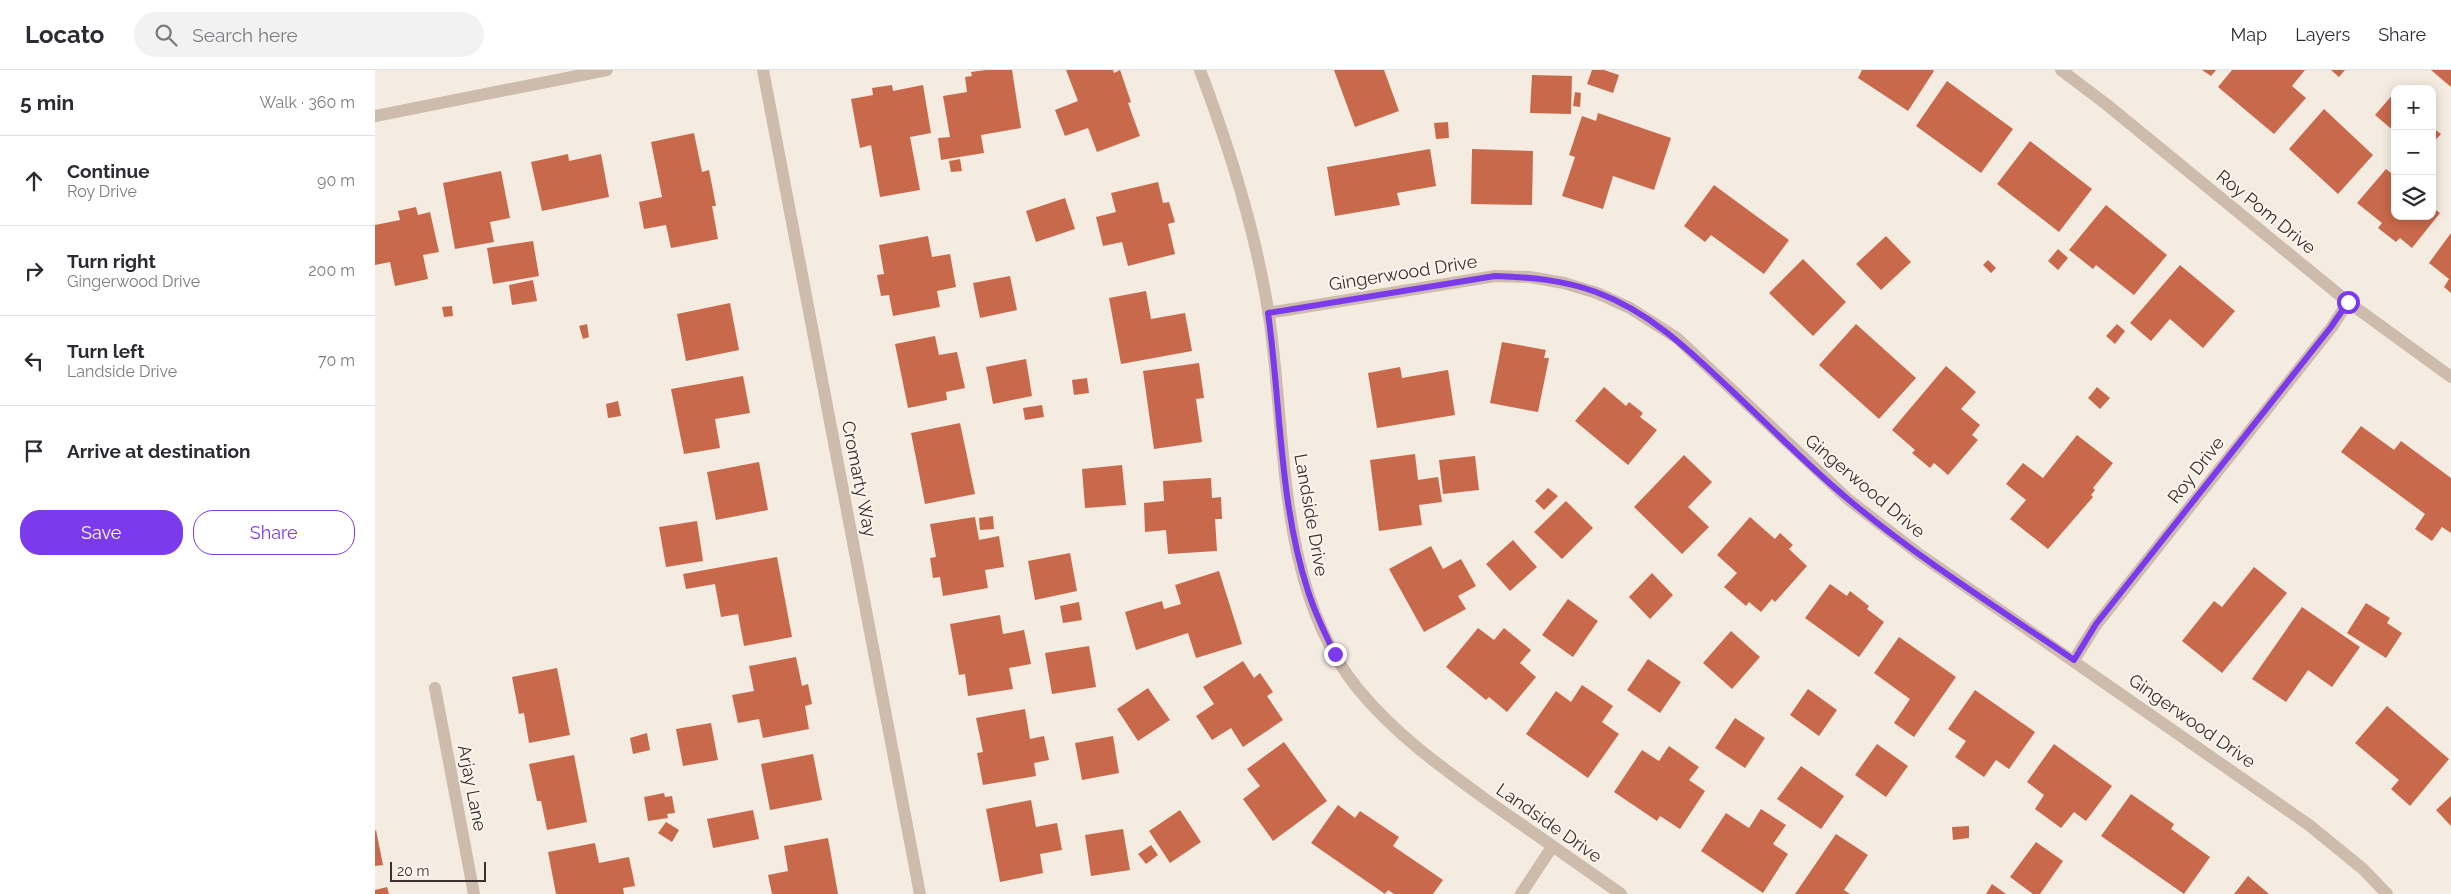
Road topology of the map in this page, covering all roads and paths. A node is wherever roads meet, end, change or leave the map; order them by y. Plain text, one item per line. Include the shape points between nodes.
1 (607, 70) edge
2 (763, 70) edge
3 (1200, 70) edge
4 (2061, 70) edge
5 (375, 116) edge
6 (2348, 302) junction
7 (1268, 313) junction
8 (2451, 377) edge
9 (2074, 660) junction
10 (435, 688) dead end
11 (1552, 847) junction
12 (474, 894) edge
13 (920, 894) edge
14 (1521, 894) edge
15 (1621, 894) edge
16 (2387, 894) edge

1 - 5 street
2 - 13 street, Cromarty Way
3 - 7 street, Landside Drive via 1226,137 1258,260
4 - 6 street, Roy Pom Drive
6 - 8 street, Roy Pom Drive
6 - 9 street, Roy Drive via 2096,624
7 - 9 street, Gingerwood Drive via 1495,276 1564,282 1597,293 1630,308 1677,338 1849,500 1919,554
7 - 11 street, Landside Drive via 1278,425 1295,538 1307,590 1335,654 1356,688 1396,731
9 - 16 street, Gingerwood Drive via 2309,825 2363,869
10 - 12 street, Arjay Lane
11 - 14 street
11 - 15 street, Landside Drive

